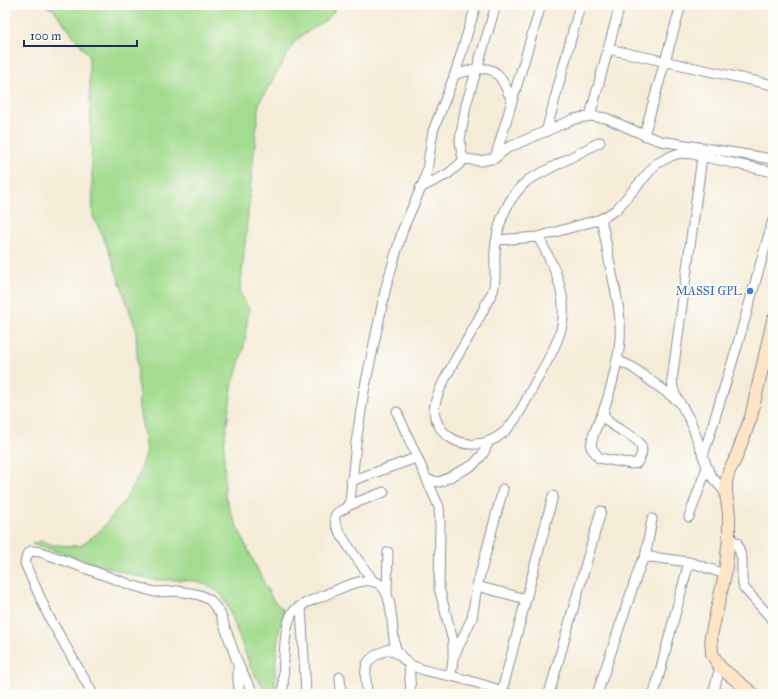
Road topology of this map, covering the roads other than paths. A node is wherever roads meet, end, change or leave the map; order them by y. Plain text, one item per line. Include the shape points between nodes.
1 (476, 5) edge
2 (496, 5) edge
3 (541, 5) edge
4 (580, 5) edge
5 (620, 5) edge
6 (681, 5) edge
7 (608, 49) junction
8 (665, 61) junction
9 (477, 69) junction
10 (455, 74) junction
11 (773, 85) edge
12 (512, 101) junction
13 (590, 116) junction
14 (546, 132) junction
15 (644, 135) junction
16 (600, 142) dead end
17 (702, 157) junction
18 (495, 158) junction
19 (773, 158) edge
20 (465, 159) junction
21 (773, 172) edge
22 (420, 188) junction
23 (601, 219) junction
24 (773, 220) edge
25 (538, 237) junction
26 (497, 240) junction
27 (773, 320) edge
28 (617, 360) junction
29 (680, 402) junction
30 (603, 411) junction
31 (397, 412) dead end
32 (489, 441) junction
33 (702, 457) junction
34 (416, 458) junction
35 (707, 467) junction
36 (427, 480) junction
37 (351, 481) junction
38 (503, 489) dead end
39 (384, 492) dead end
40 (726, 493) junction
41 (554, 496) dead end
42 (347, 506) junction
43 (601, 511) dead end
44 (689, 517) dead end
45 (652, 519) dead end
46 (729, 537) junction
47 (388, 552) dead end
48 (645, 558) junction
49 (689, 562) junction
50 (725, 574) junction
51 (373, 581) junction
52 (477, 586) junction
53 (387, 593) junction
54 (526, 599) junction
55 (301, 606) junction
56 (773, 620) edge
57 (400, 655) junction
58 (453, 659) junction
59 (238, 664) junction
60 (409, 664) junction
61 (720, 667) junction
62 (451, 676) junction
63 (340, 677) dead end
64 (506, 692) edge
65 (93, 694) edge
66 (241, 694) edge
67 (254, 694) edge
68 (283, 694) edge
69 (306, 694) edge
70 (341, 694) edge
71 (367, 694) edge
72 (411, 694) edge
73 (548, 694) edge
74 (597, 694) edge
75 (654, 694) edge
76 (713, 694) edge
77 (754, 694) edge

1 - 10 street
2 - 9 street
3 - 12 street
4 - 14 street
5 - 7 street
6 - 8 street
7 - 8 street
7 - 13 street
8 - 11 street
8 - 15 street
9 - 10 street
9 - 12 street via 491,69 496,73
9 - 20 street via 466,106 460,140
10 - 22 street via 433,131 427,170
12 - 18 street
13 - 14 street via 574,119
13 - 15 street via 606,118
14 - 18 street via 507,148
15 - 19 street via 661,141
16 - 26 street via 528,180 519,188 502,215
17 - 21 street
17 - 23 street via 680,153 656,164 616,210
17 - 29 street via 672,380
18 - 20 street via 481,161
20 - 22 street via 448,174
22 - 37 street via 403,229 386,287 364,391
23 - 25 street
23 - 28 street via 620,313 621,333
24 - 33 street
25 - 26 street
25 - 32 street via 550,257 558,278 562,300 562,326 553,349 516,419 502,434
26 - 32 street via 493,290 445,378 434,410 436,422 451,438 460,443 476,445
27 - 40 main road via 750,417 729,471
28 - 29 street via 632,367
28 - 30 street via 611,390
29 - 33 street via 691,422
30 - 30 street via 592,436 591,448 599,458 636,463 640,458 641,447 636,438 607,420
31 - 34 street
32 - 36 street via 483,454 473,465 440,482
33 - 35 street
34 - 36 street
34 - 37 street
35 - 40 street via 711,476
35 - 44 street
36 - 58 street via 439,507 439,588 453,641
37 - 42 street via 350,501
38 - 52 street
39 - 42 street
40 - 46 main road
41 - 54 street
42 - 51 street via 338,512 334,522
43 - 73 street
45 - 48 street
46 - 50 main road
46 - 56 street via 736,543 742,559 744,588
47 - 53 street
48 - 49 street
48 - 74 street via 641,563
49 - 50 street
49 - 75 street
50 - 61 main road via 711,636 712,654
51 - 53 street via 382,585
51 - 55 street via 356,582
52 - 54 street
52 - 58 street via 472,618
53 - 57 street via 394,640
54 - 64 street
55 - 68 street via 293,611 288,623
55 - 69 street
57 - 60 street
57 - 71 street via 389,649 369,659 365,672
58 - 62 street
59 - 65 street via 220,613 210,600 200,595 177,591 155,592 41,552 31,552 25,563 31,577 49,617
59 - 66 street
59 - 67 street
60 - 62 street
60 - 72 street
61 - 76 street
61 - 77 main road
62 - 64 street
63 - 70 street

